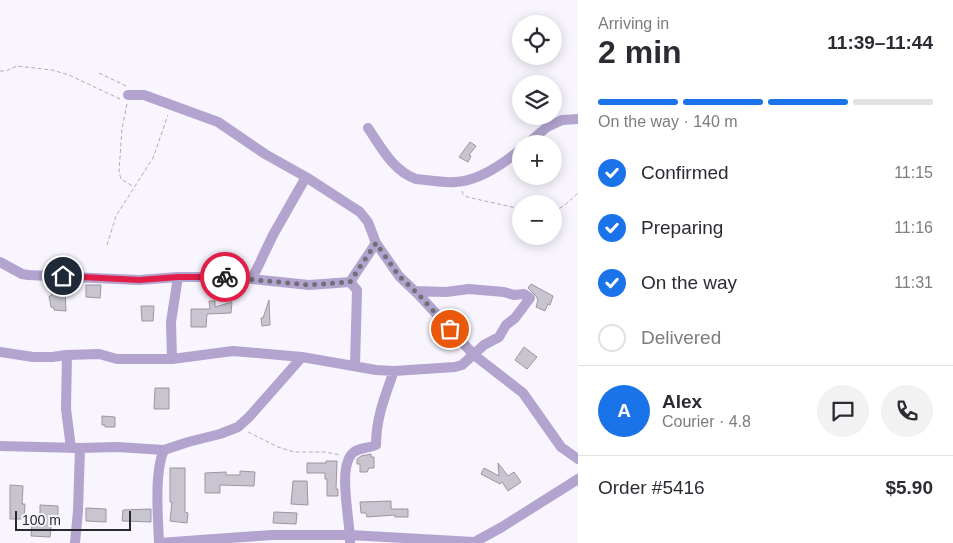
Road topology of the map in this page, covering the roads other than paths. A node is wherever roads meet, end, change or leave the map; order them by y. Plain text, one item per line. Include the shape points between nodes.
1 (125, 97) road end
2 (578, 119) edge
3 (368, 128) dead end
4 (538, 135) edge
5 (512, 156) edge
6 (306, 177) junction
7 (376, 243) junction
8 (0, 262) edge
9 (178, 277) junction
10 (252, 280) junction
11 (350, 282) junction
12 (416, 291) junction
13 (0, 352) edge
14 (67, 355) junction
15 (474, 355) junction
16 (302, 357) junction
17 (172, 359) junction
18 (355, 366) junction
19 (394, 371) junction
20 (0, 446) edge
21 (75, 448) junction
22 (164, 450) junction
23 (578, 459) edge
24 (578, 479) edge
25 (350, 539) edge
26 (75, 543) edge
27 (159, 543) edge
28 (473, 543) edge

1 - 6 street via 142,94 220,124
2 - 4 street via 562,120
3 - 5 street via 388,159 410,177 465,181 486,173
6 - 7 street via 366,218
6 - 10 street
7 - 11 street
7 - 12 street via 399,276
8 - 9 street via 28,275 139,280
9 - 10 street via 233,276
9 - 17 street via 171,322
10 - 11 street via 309,285
11 - 18 street via 357,290
12 - 15 street
12 - 15 street via 469,289 529,296 499,337
13 - 14 street via 52,358
14 - 17 street
14 - 21 street via 66,409
15 - 19 street via 459,366
15 - 23 street via 518,387 561,447
16 - 17 street via 233,351
16 - 18 street
16 - 22 street via 238,426
18 - 19 street
19 - 25 street via 380,409 376,445 354,452 346,466
20 - 21 street
21 - 22 street
21 - 26 street via 78,511
22 - 27 street via 159,472
24 - 28 street
25 - 27 street via 257,536
25 - 28 street

